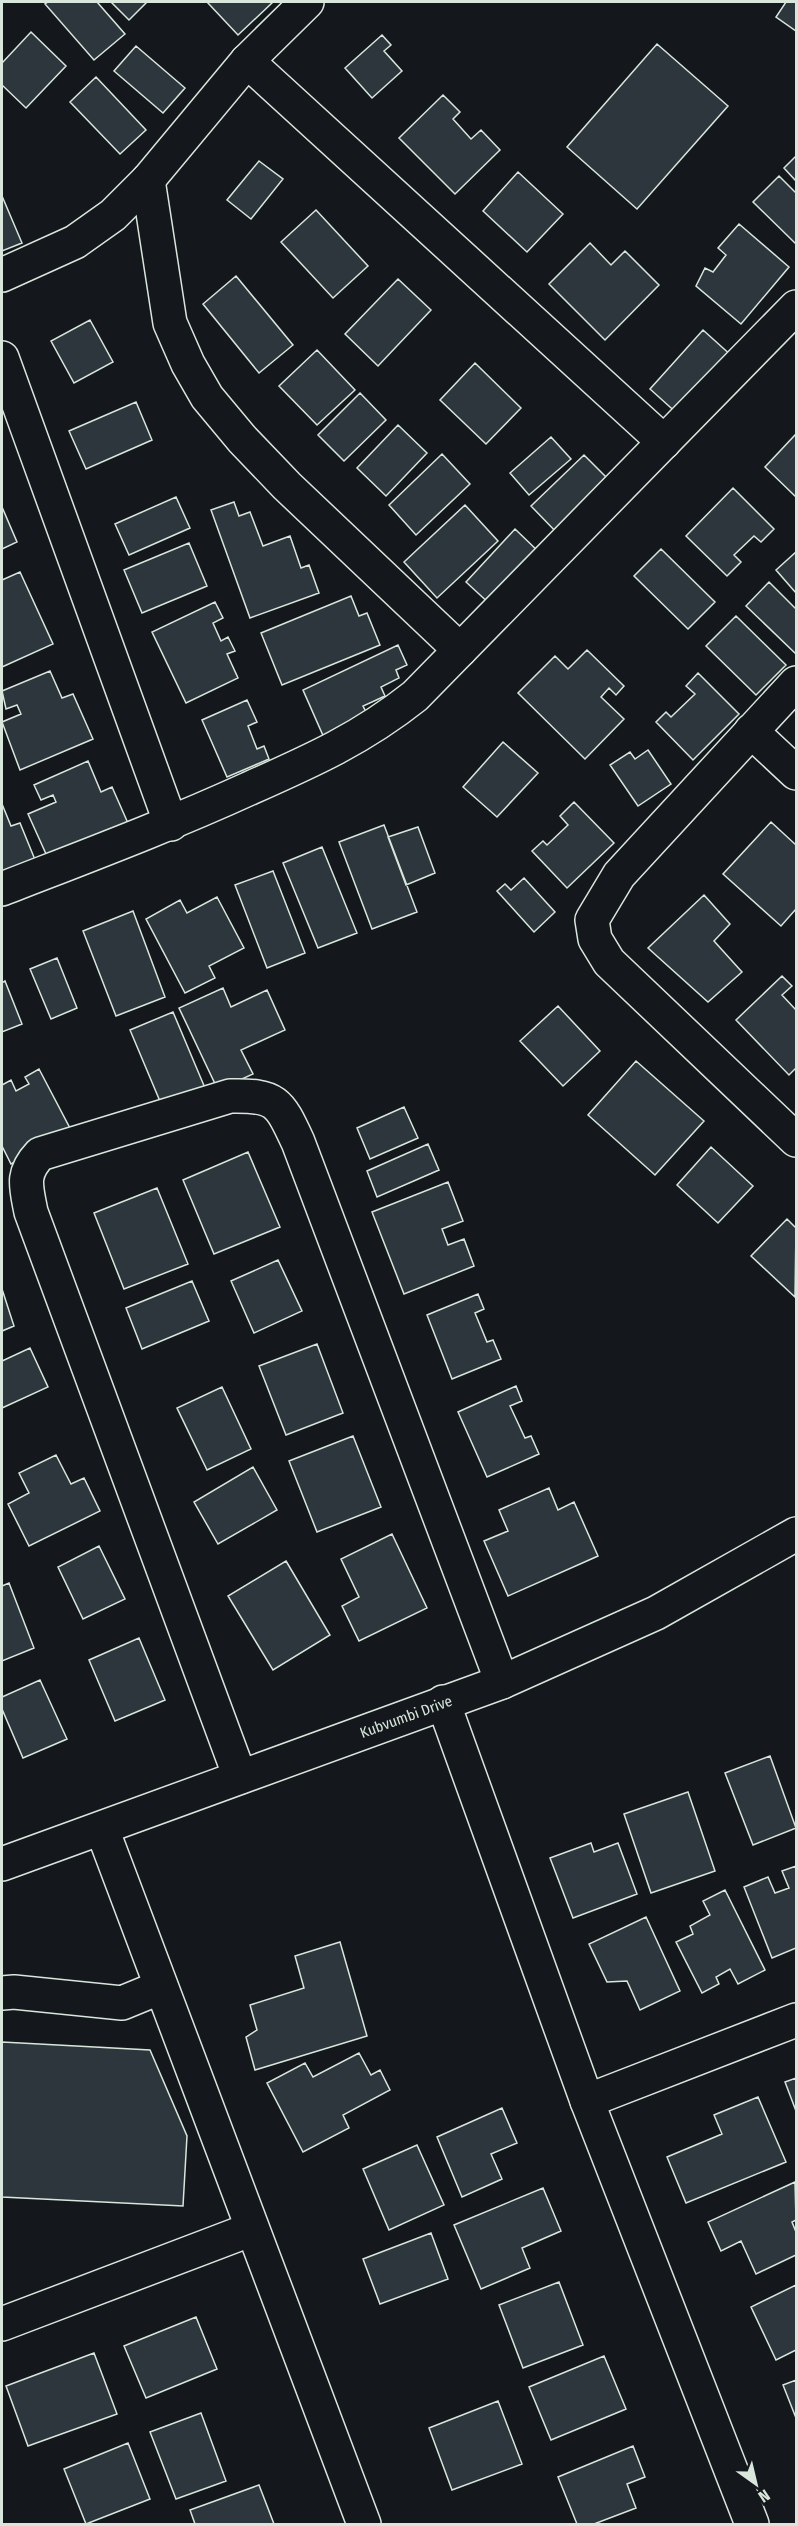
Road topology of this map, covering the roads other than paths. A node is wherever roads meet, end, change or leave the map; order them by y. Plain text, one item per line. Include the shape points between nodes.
1 (307, 2) edge
2 (247, 61) junction
3 (148, 180) junction
4 (2, 275) edge
5 (796, 307) edge
6 (2, 358) edge
7 (664, 442) junction
8 (460, 650) junction
9 (796, 683) edge
10 (751, 731) junction
11 (796, 773) edge
12 (171, 824) junction
13 (2, 889) edge
14 (796, 1140) edge
15 (796, 1534) edge
16 (502, 1682) junction
17 (443, 1702) junction
18 (240, 1777) junction
19 (102, 1829) junction
20 (2, 1864) edge
21 (161, 1987) junction
22 (2, 1993) edge
23 (796, 2020) edge
24 (587, 2101) junction
25 (252, 2229) junction
26 (2, 2324) edge
27 (364, 2524) edge
28 (752, 2524) edge

1 - 2 street
2 - 3 street
2 - 7 street
3 - 4 street via 113,215 75,242
3 - 8 street via 170,324 207,397 287,486
5 - 7 street
6 - 12 street
7 - 8 street
8 - 12 street via 416,696 334,751
9 - 10 street
10 - 11 street
10 - 14 street via 619,875 592,920 595,939 609,962
12 - 13 street
15 - 16 street, Kubvumbi Drive via 656,1613
16 - 17 street, Kubvumbi Drive
16 - 18 street via 287,1118 270,1099 230,1096 40,1154 28,1166 26,1189 31,1212
17 - 18 street, Kubvumbi Drive
17 - 24 street
18 - 19 street, Kubvumbi Drive
19 - 20 street, Kubvumbi Drive
19 - 21 street
21 - 22 street via 122,2003
21 - 25 street
23 - 24 street
24 - 28 street
25 - 26 street
25 - 27 street

